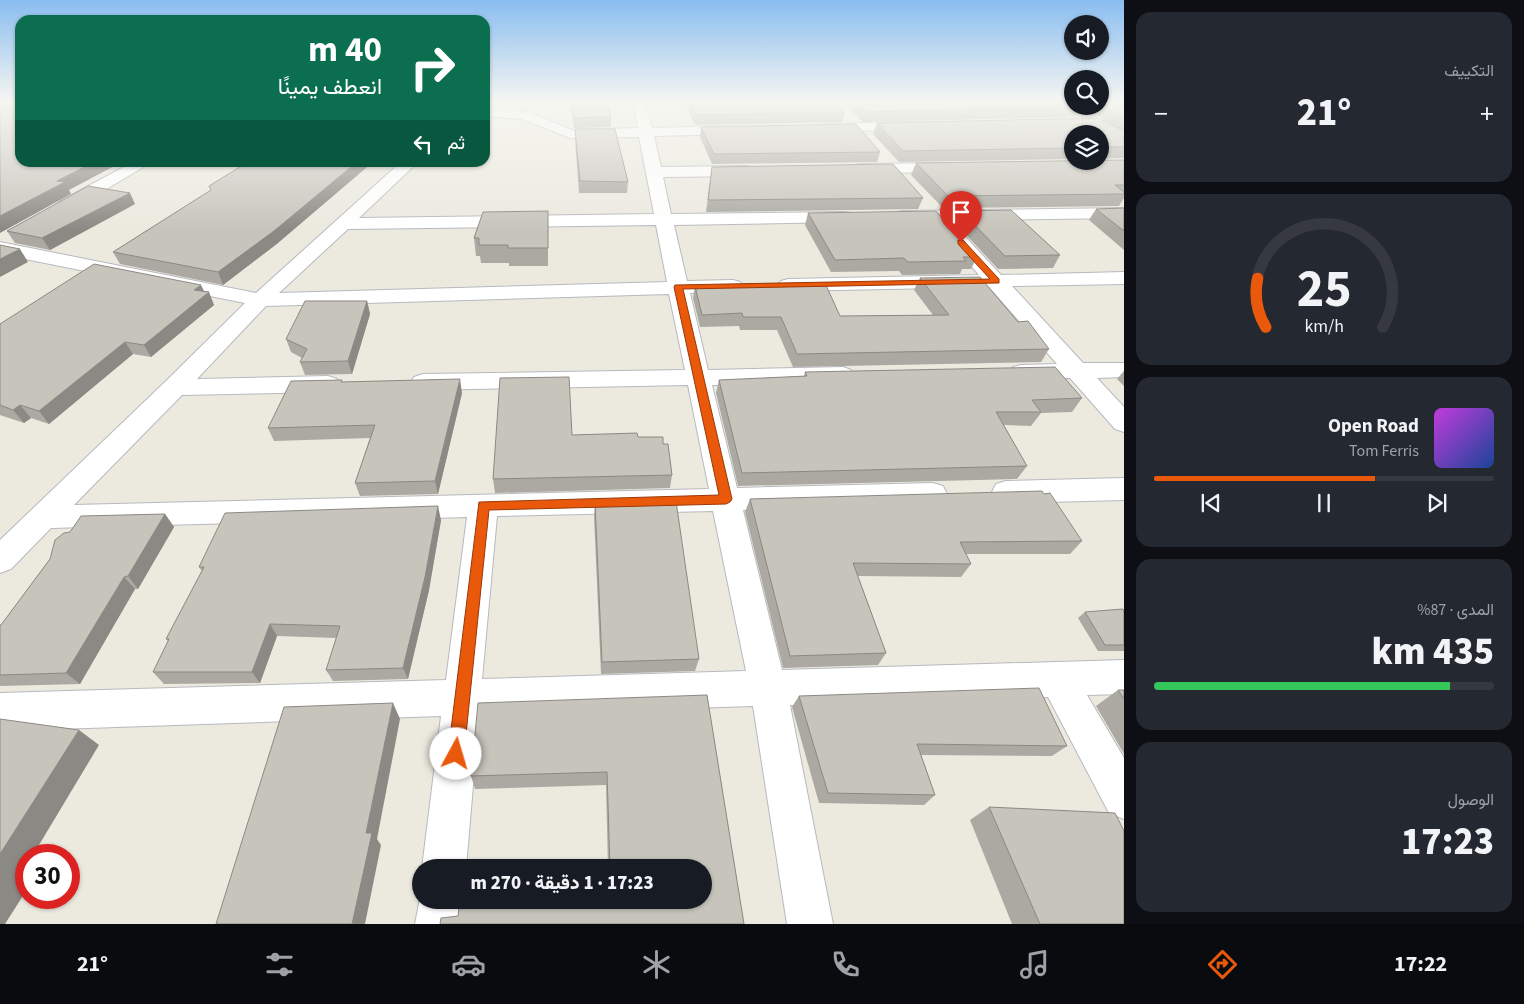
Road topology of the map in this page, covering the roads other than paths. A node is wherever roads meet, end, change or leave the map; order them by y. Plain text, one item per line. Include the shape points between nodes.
1 (649, 144) edge
2 (872, 144) edge
3 (136, 167) edge
4 (406, 167) edge
5 (964, 168) edge
6 (844, 169) edge
7 (894, 169) junction
8 (765, 170) edge
9 (655, 172) junction
10 (1124, 213) edge
11 (51, 214) edge
12 (888, 216) edge
13 (937, 216) junction
14 (859, 217) edge
15 (665, 220) junction
16 (344, 224) junction
17 (17, 232) edge
18 (0, 242) edge
19 (0, 248) edge
20 (1124, 278) edge
21 (996, 281) junction
22 (678, 287) junction
23 (260, 300) junction
24 (1124, 370) edge
25 (1078, 371) junction
26 (998, 372) edge
27 (869, 375) edge
28 (700, 378) junction
29 (403, 383) edge
30 (353, 384) edge
31 (175, 387) junction
32 (1124, 423) edge
33 (1124, 489) edge
34 (955, 493) edge
35 (985, 493) edge
36 (726, 499) junction
37 (483, 505) junction
38 (43, 517) junction
39 (0, 560) edge
40 (1124, 677) edge
41 (1058, 679) junction
42 (768, 688) junction
43 (462, 698) junction
44 (0, 712) edge
45 (1124, 798) edge
46 (445, 859) edge
47 (439, 909) edge
48 (438, 924) edge
49 (810, 924) edge

1 - 9 street
2 - 7 street
3 - 11 street
4 - 16 street
5 - 7 street
6 - 7 street
7 - 13 street
8 - 9 street
9 - 15 street
10 - 13 street
12 - 13 street
13 - 21 street
14 - 15 street
15 - 16 street
15 - 22 street
16 - 23 street
17 - 18 street
19 - 23 street
20 - 21 street
21 - 22 street
21 - 25 street
22 - 23 street
22 - 28 street
23 - 31 street
24 - 25 street
25 - 26 street
25 - 32 street
27 - 28 street
28 - 29 street
28 - 36 street
30 - 31 street
31 - 38 street
33 - 35 street
34 - 36 street
36 - 37 street
36 - 42 street
37 - 38 street
37 - 43 street
38 - 39 street
40 - 41 street
41 - 42 street
41 - 45 street
42 - 43 street
42 - 49 street
43 - 44 street
43 - 46 street
47 - 48 street

